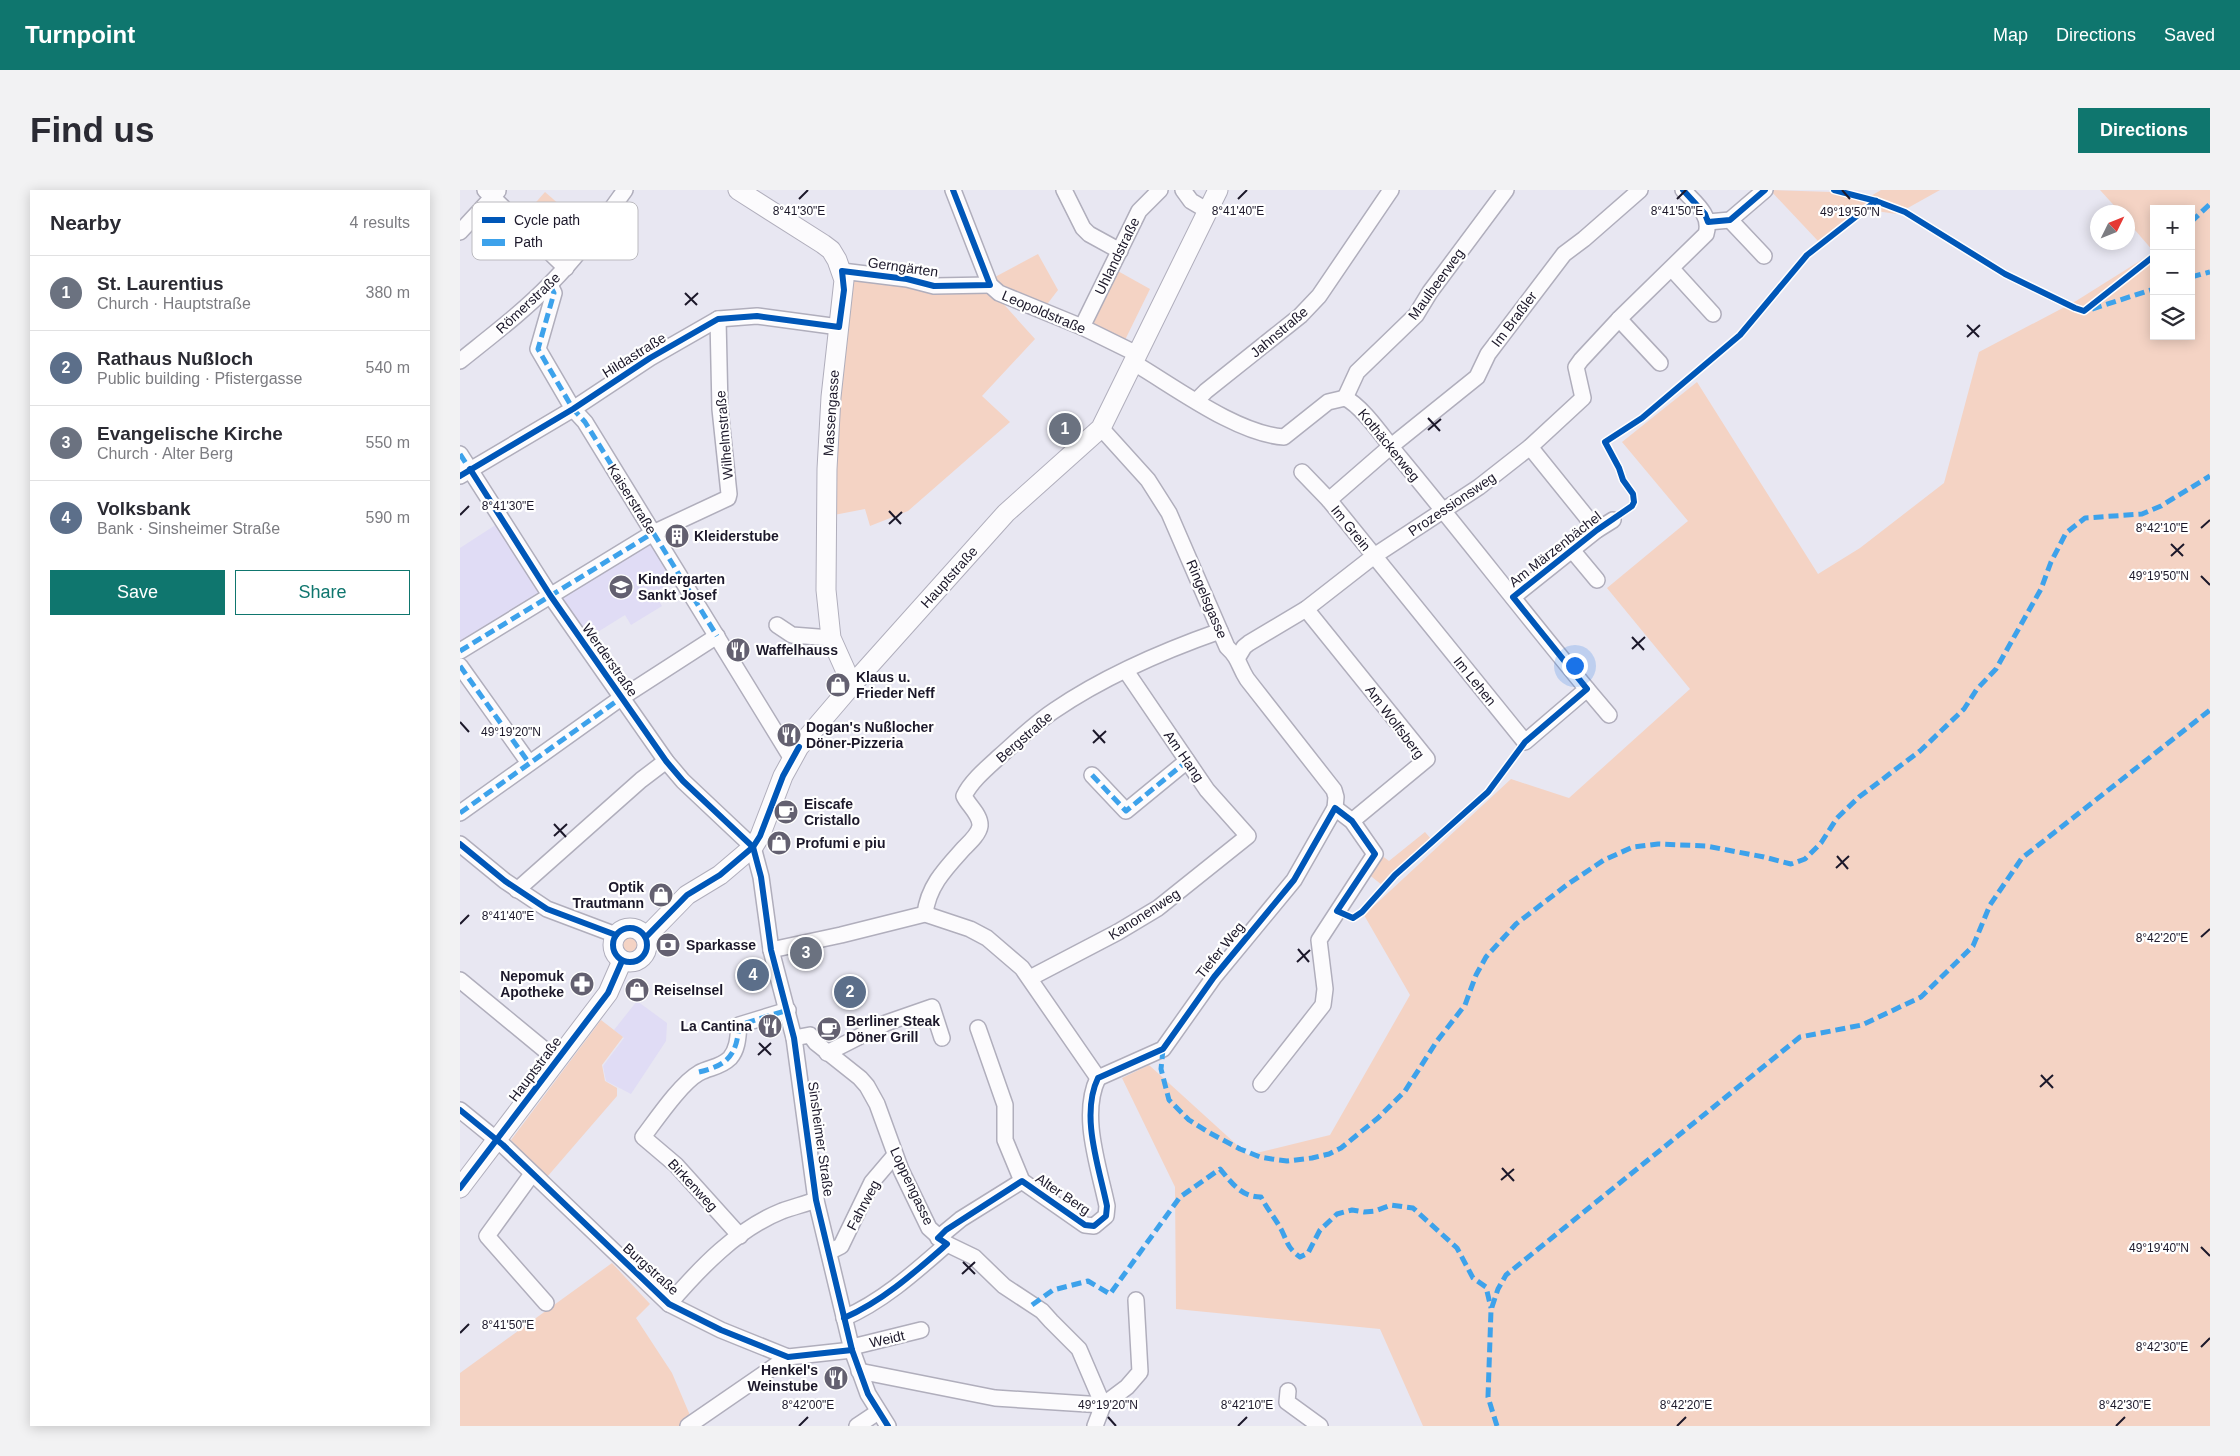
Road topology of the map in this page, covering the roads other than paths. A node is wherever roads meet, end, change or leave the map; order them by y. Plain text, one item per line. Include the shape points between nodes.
1 (626, 190) edge
2 (738, 190) edge
3 (953, 190) edge
4 (1064, 190) edge
5 (1160, 190) edge
6 (1183, 190) edge
7 (1218, 190) edge
8 (1392, 190) edge
9 (1506, 190) edge
10 (1640, 190) edge
11 (1683, 190) edge
12 (1766, 190) edge
13 (492, 192) edge
14 (484, 202) edge
15 (502, 202) edge
16 (617, 202) edge
17 (1208, 211) junction
18 (472, 217) edge
19 (1730, 220) junction
20 (1708, 222) junction
21 (460, 232) edge
22 (1120, 251) junction
23 (1764, 256) dead end
24 (558, 260) edge
25 (572, 260) edge
26 (566, 268) junction
27 (1672, 269) junction
28 (842, 271) junction
29 (550, 285) junction
30 (990, 286) junction
31 (1713, 314) dead end
32 (718, 319) junction
33 (1619, 319) junction
34 (839, 327) junction
35 (1082, 327) junction
36 (1135, 359) junction
37 (460, 360) edge
38 (1660, 363) dead end
39 (1346, 398) junction
40 (1196, 401) junction
41 (573, 409) junction
42 (1101, 428) junction
43 (1390, 447) junction
44 (1530, 447) junction
45 (460, 454) edge
46 (1302, 472) dead end
47 (465, 473) edge
48 (1329, 500) junction
49 (1443, 510) junction
50 (1613, 520) dead end
51 (1597, 530) junction
52 (653, 533) junction
53 (1572, 550) junction
54 (1374, 556) junction
55 (1597, 580) dead end
56 (550, 595) junction
57 (1513, 597) junction
58 (1306, 609) junction
59 (776, 625) dead end
60 (1220, 631) junction
61 (717, 636) junction
62 (831, 638) junction
63 (460, 651) edge
64 (1238, 657) junction
65 (460, 666) edge
66 (1126, 671) junction
67 (852, 685) junction
68 (1587, 689) junction
69 (621, 698) junction
70 (1609, 715) dead end
71 (792, 759) junction
72 (666, 761) junction
73 (1187, 761) junction
74 (529, 763) junction
75 (1092, 775) dead end
76 (1335, 808) junction
77 (460, 812) edge
78 (1352, 822) junction
79 (1248, 836) joint
80 (460, 844) edge
81 (753, 847) junction
82 (517, 890) junction
83 (925, 914) junction
84 (616, 935) junction
85 (646, 937) junction
86 (771, 950) junction
87 (622, 961) junction
88 (1030, 978) junction
89 (460, 980) edge
90 (788, 1010) junction
91 (978, 1028) dead end
92 (794, 1038) junction
93 (942, 1038) dead end
94 (827, 1052) junction
95 (557, 1060) junction
96 (1098, 1078) junction
97 (1261, 1084) dead end
98 (460, 1110) edge
99 (496, 1140) junction
100 (896, 1155) junction
101 (532, 1174) junction
102 (1022, 1182) junction
103 (460, 1188) edge
104 (816, 1200) junction
105 (740, 1236) junction
106 (942, 1241) junction
107 (829, 1252) junction
108 (1136, 1300) dead end
109 (546, 1303) dead end
110 (669, 1304) junction
111 (844, 1318) junction
112 (921, 1330) dead end
113 (852, 1349) junction
114 (788, 1357) junction
115 (859, 1371) junction
116 (1288, 1391) dead end
117 (1103, 1405) junction
118 (878, 1412) junction
119 (688, 1426) edge
120 (858, 1426) edge
121 (888, 1426) edge
122 (1095, 1426) edge
123 (1320, 1426) edge

1 - 16 street, Römerstraße
2 - 28 main road, Massengasse via 831,250
3 - 30 street, Leopoldstraße
4 - 22 street via 1083,228
5 - 22 street, Uhlandstraße via 1140,211
6 - 17 street via 1191,201
7 - 17 main road, Hauptstraße
8 - 40 street, Jahnstraße via 1319,296 1300,316
9 - 39 street, Maulbeerweg via 1416,314 1357,372
10 - 43 street, Im Braßler via 1564,254 1488,354 1477,377
11 - 20 street via 1705,214
12 - 19 street
13 - 14 street
13 - 15 street
17 - 36 main road, Hauptstraße
18 - 21 street
19 - 20 street
19 - 23 street
20 - 27 street, Prozessionsweg via 1701,241
22 - 35 street, Uhlandstraße
24 - 26 street
25 - 26 street, Römerstraße
26 - 29 street, Römerstraße
27 - 31 street
27 - 33 street, Prozessionsweg
28 - 30 street, Gerngärten via 907,279 934,286
28 - 34 main road, Massengasse via 844,290
29 - 37 street, Römerstraße
29 - 41 street, Kaiserstraße via 554,293 538,349
30 - 35 street, Leopoldstraße via 999,293
32 - 34 street, Hildastraße via 757,316
32 - 41 street, Hildastraße via 650,358
32 - 52 street, Wilhelmstraße via 720,409 728,498
33 - 38 street
33 - 44 street, Prozessionsweg via 1576,367 1583,398
34 - 62 main road, Massengasse via 827,469 826,590
35 - 36 street, Leopoldstraße
36 - 40 street
36 - 42 main road, Hauptstraße
39 - 40 street, Kothäckerweg via 1328,402 1284,437 1262,434
39 - 43 street, Kothäckerweg via 1355,404
41 - 47 street, Hildastraße
41 - 52 street, Kaiserstraße
42 - 60 street, Ringelsgasse via 1148,480 1169,513
42 - 67 main road, Hauptstraße via 1006,514
43 - 48 street, Im Grein
43 - 49 street, Kothäckerweg
44 - 49 street, Prozessionsweg
44 - 51 street, Am Märzenbächel
45 - 47 street, Werderstraße
46 - 48 street, Im Grein
47 - 56 street, Werderstraße
48 - 54 street, Im Grein
49 - 54 street, Prozessionsweg
49 - 57 street
50 - 51 street, Am Märzenbächel
51 - 53 street, Am Märzenbächel
52 - 56 street
52 - 61 street, Kaiserstraße
53 - 55 street, Am Märzenbächel
53 - 57 street, Am Märzenbächel
54 - 58 street, Prozessionsweg
54 - 68 street, Im Lehen via 1525,742
56 - 63 street
56 - 69 street, Werderstraße
57 - 68 street
58 - 64 street, Prozessionsweg via 1249,643
58 - 78 street, Am Wolfsberg via 1427,759
59 - 62 street via 792,635
60 - 64 street, Ringelsgasse via 1227,647
60 - 66 street, Bergstraße via 1178,645
61 - 69 street
61 - 71 street, Kaiserstraße
62 - 67 main road, Massengasse
64 - 76 street, Ringelsgasse via 1240,669 1247,679 1334,790
65 - 74 street
66 - 73 street, Am Hang
66 - 83 street, Bergstraße via 1080,694 1042,720 968,789 964,796 978,816 980,826 930,890
67 - 71 main road, Hauptstraße
68 - 70 street
69 - 72 street, Werderstraße
69 - 74 street
71 - 81 main road, Hauptstraße
72 - 81 street, Werderstraße
72 - 82 street
73 - 75 street via 1126,811
73 - 79 street, Am Hang via 1207,790
74 - 77 street
76 - 78 street
76 - 96 street, Tiefer Weg via 1294,880 1214,977 1163,1049
78 - 97 street via 1375,854 1319,940 1325,989 1323,1005
79 - 88 street, Kanonenweg via 1158,908
80 - 82 street
81 - 85 main road, Hauptstraße via 720,875 681,900
81 - 86 street, Sinsheimer Straße
82 - 84 street via 562,916
83 - 86 street
83 - 88 street via 987,938 1017,962
84 - 85 main road via 624,929 634,928
84 - 87 main road via 613,950
85 - 87 main road, Hauptstraße via 648,948 643,957 633,963
86 - 90 street, Sinsheimer Straße
87 - 95 main road, Hauptstraße via 608,993
88 - 96 street
89 - 95 street
90 - 92 street, Sinsheimer Straße
90 - 105 street, Birkenweg via 739,1025 738,1044 731,1057 715,1068 699,1072 640,1141 676,1165
91 - 102 street, Alter Berg via 1005,1105 1005,1140
92 - 94 street, Loppengasse via 810,1034 816,1044
92 - 104 street, Sinsheimer Straße
93 - 94 street via 932,1007 886,1023
94 - 100 street, Loppengasse via 866,1086 877,1104
95 - 99 main road, Hauptstraße
96 - 102 street, Alter Berg via 1091,1095 1090,1117 1106,1216 1094,1226 1085,1225
98 - 99 street, Burgstraße
99 - 101 street, Burgstraße
99 - 103 main road, Hauptstraße
100 - 106 street, Loppengasse via 916,1204
100 - 107 street, Fahrweg via 872,1182 841,1246
101 - 109 street via 487,1236
101 - 110 street, Burgstraße
102 - 106 street, Alter Berg via 961,1220
104 - 105 street via 781,1211
104 - 107 street, Sinsheimer Straße
105 - 110 street via 706,1265
106 - 111 street, Alter Berg via 887,1294
106 - 117 street, Loppengasse via 974,1257 1004,1286 1042,1311 1079,1349
107 - 111 street, Sinsheimer Straße
108 - 117 street via 1140,1372
110 - 114 street, Burgstraße via 721,1330
111 - 113 street, Sinsheimer Straße
112 - 113 street, Weidt
113 - 114 street, Burgstraße
113 - 115 street, Sinsheimer Straße
114 - 119 street
115 - 117 street via 995,1398
115 - 118 street, Sinsheimer Straße
116 - 123 street via 1287,1402
117 - 122 street
118 - 120 street
118 - 121 street, Sinsheimer Straße

